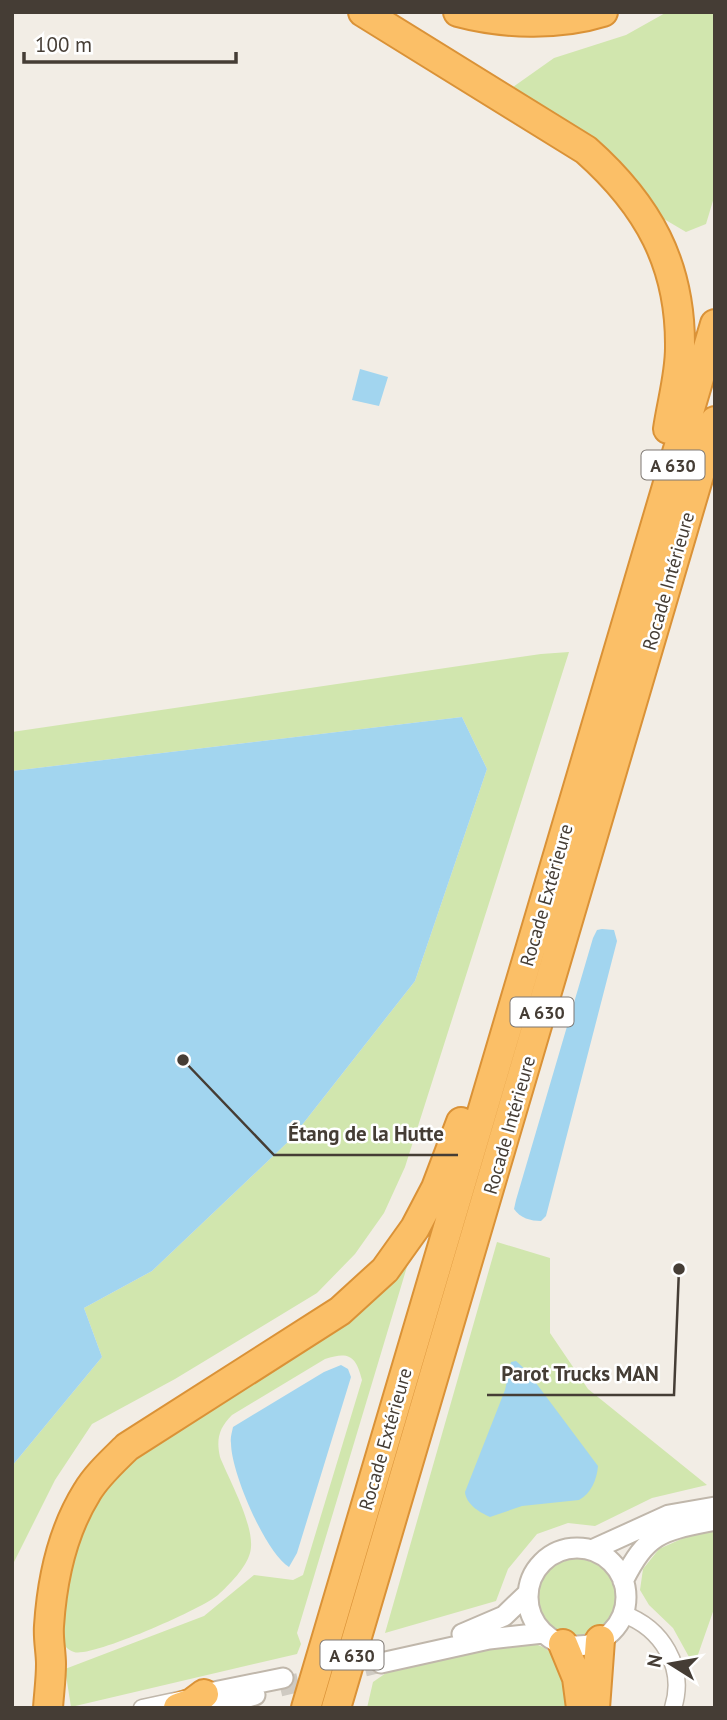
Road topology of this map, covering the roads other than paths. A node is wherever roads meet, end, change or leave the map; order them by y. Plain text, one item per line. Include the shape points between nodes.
1 (363, 12) edge
2 (458, 12) edge
3 (603, 12) edge
4 (715, 324) edge
5 (715, 421) edge
6 (632, 607) junction
7 (560, 846) junction
8 (715, 1507) edge
9 (715, 1520) edge
10 (592, 1550) junction
11 (623, 1581) junction
12 (528, 1592) junction
13 (367, 1602) junction
14 (623, 1614) junction
15 (553, 1638) junction
16 (600, 1640) junction
17 (51, 1665) junction
18 (281, 1682) tunnel mouth
19 (208, 1701) edge
20 (48, 1708) edge
21 (62, 1708) edge
22 (142, 1708) edge
23 (178, 1708) edge
24 (306, 1708) edge
25 (336, 1708) edge
26 (354, 1708) edge
27 (582, 1708) edge
28 (595, 1708) edge
29 (673, 1708) edge

1 - 6 highway via 586,150 631,195 657,238 677,302 679,369
2 - 3 highway via 522,21
4 - 6 highway, Rocade Extérieure / A 630
5 - 13 highway, Rocade Intérieure / A 630
6 - 7 highway, Rocade Extérieure / A 630
7 - 17 highway via 436,1188 415,1228 384,1270 341,1311 127,1447 87,1490 62,1547 53,1587
7 - 24 highway, Rocade Extérieure / A 630
8 - 10 street via 669,1515
9 - 11 street via 673,1528 661,1535 637,1553
10 - 11 street via 611,1562
10 - 12 street via 554,1553 536,1570
11 - 14 street
12 - 15 street via 531,1615
12 - 15 street via 504,1616 487,1625 382,1659 489,1639
13 - 25 highway, Rocade Intérieure / A 630
13 - 26 highway via 373,1636
14 - 16 street
14 - 29 street via 657,1635 672,1657 677,1677
15 - 16 street via 575,1646
15 - 27 highway via 577,1678
16 - 28 highway
17 - 20 highway
17 - 21 highway
18 - 19 street
19 - 22 street
19 - 23 highway

